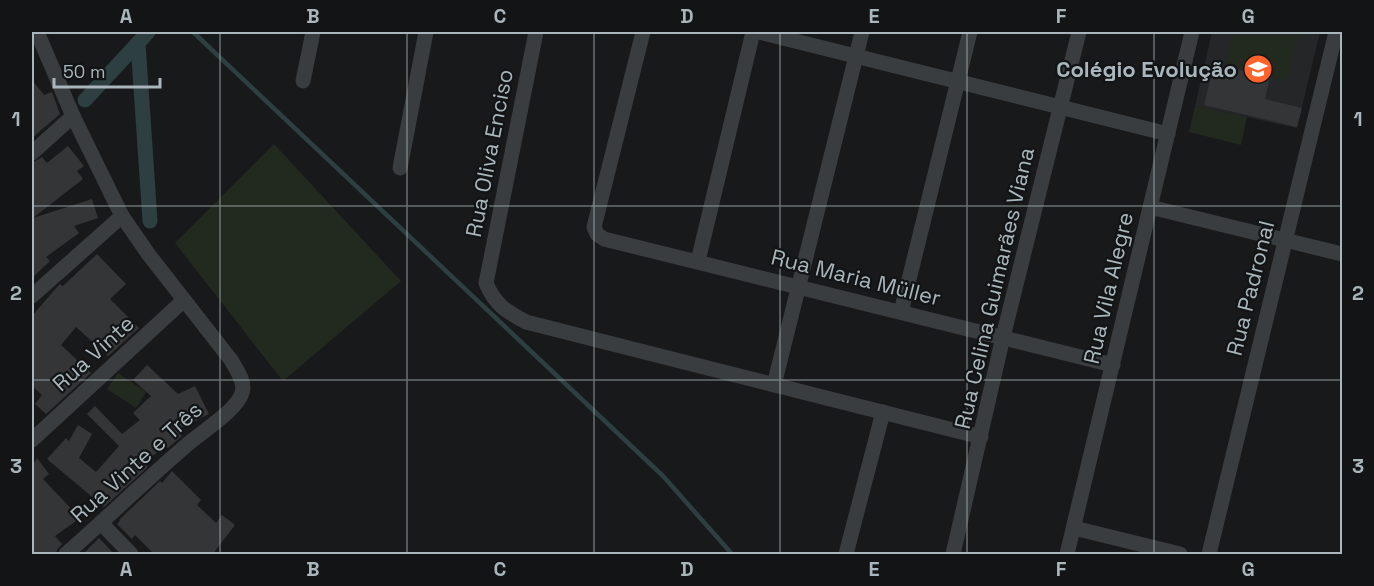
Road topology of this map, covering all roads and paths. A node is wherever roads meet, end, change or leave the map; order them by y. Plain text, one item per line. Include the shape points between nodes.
1 (37, 32) edge
2 (313, 32) edge
3 (426, 32) edge
4 (536, 32) edge
5 (644, 32) edge
6 (753, 32) edge
7 (759, 32) edge
8 (862, 32) edge
9 (970, 32) edge
10 (1079, 32) edge
11 (1192, 32) edge
12 (1336, 32) edge
13 (856, 56) junction
14 (303, 81) dead end
15 (958, 81) junction
16 (1060, 107) junction
17 (73, 116) junction
18 (1168, 134) junction
19 (32, 153) edge
20 (400, 168) dead end
21 (1150, 207) junction
22 (122, 216) junction
23 (1285, 240) junction
24 (1342, 254) edge
25 (698, 261) junction
26 (798, 286) junction
27 (32, 296) edge
28 (184, 300) junction
29 (901, 312) junction
30 (1003, 338) junction
31 (1113, 365) junction
32 (774, 385) junction
33 (883, 412) junction
34 (981, 437) junction
35 (32, 440) edge
36 (101, 523) junction
37 (1074, 528) junction
38 (66, 555) edge
39 (131, 555) edge
40 (846, 555) edge
41 (953, 555) edge
42 (1067, 555) edge
43 (1180, 555) edge
44 (1209, 555) edge

1 - 17 street
2 - 14 street
3 - 20 street
4 - 32 street, Rua Oliva Enciso via 486,283 493,299 526,322
5 - 25 street, Rua Maria Müller via 594,227 604,239
6 - 25 street
7 - 13 street
8 - 13 street
9 - 15 street
10 - 16 street, Rua Celina Guimarães Viana
11 - 18 street, Rua Vila Alegre
12 - 23 street, Rua Padronal
13 - 15 street
13 - 26 street
15 - 16 street
15 - 29 street
16 - 18 street
16 - 30 street, Rua Celina Guimarães Viana
17 - 19 street
17 - 22 street
18 - 21 street, Rua Vila Alegre
21 - 23 street
21 - 31 street, Rua Vila Alegre
22 - 27 street
22 - 28 street
23 - 24 street
23 - 44 street, Rua Padronal
25 - 26 street, Rua Maria Müller
26 - 29 street, Rua Maria Müller
26 - 32 street
28 - 35 street, Rua Vinte
28 - 36 street, Rua Vinte e Três via 231,360 241,378 242,395
29 - 30 street, Rua Maria Müller
30 - 31 street, Rua Maria Müller
30 - 34 street, Rua Celina Guimarães Viana
31 - 37 street, Rua Vila Alegre
32 - 33 street
33 - 34 street
33 - 40 street
34 - 41 street, Rua Celina Guimarães Viana
36 - 38 street, Rua Vinte e Três
36 - 39 street
37 - 42 street, Rua Vila Alegre
37 - 43 street

